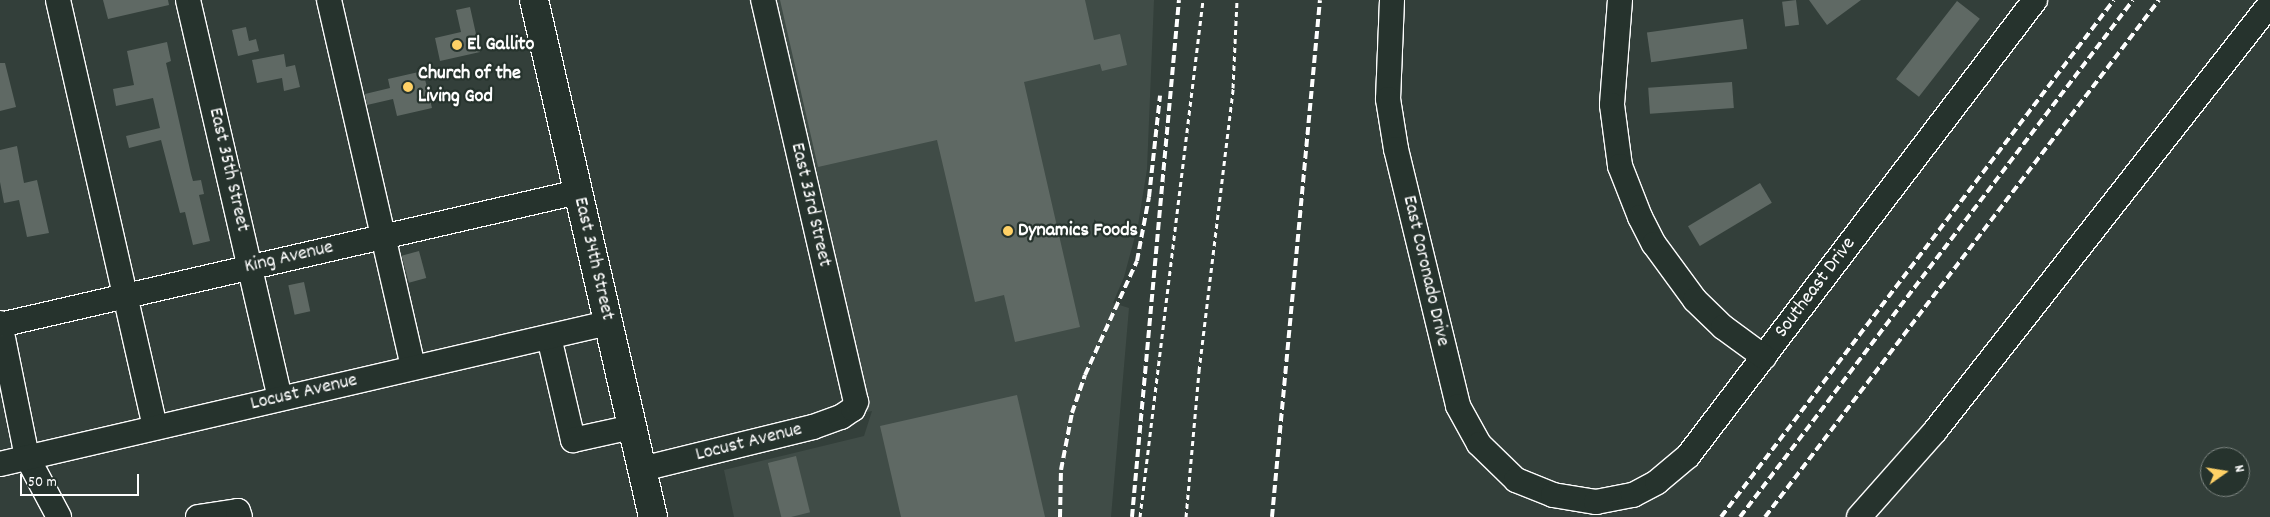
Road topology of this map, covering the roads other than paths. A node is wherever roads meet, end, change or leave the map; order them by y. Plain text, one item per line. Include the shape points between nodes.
1 (58, 0) edge
2 (188, 0) edge
3 (329, 0) edge
4 (534, 0) edge
5 (763, 0) edge
6 (1392, 0) edge
7 (1620, 0) edge
8 (2026, 3) edge
9 (2270, 4) edge
10 (578, 192) junction
11 (384, 236) junction
12 (250, 266) junction
13 (125, 294) junction
14 (608, 323) junction
15 (0, 324) edge
16 (549, 337) junction
17 (1764, 357) junction
18 (413, 368) junction
19 (280, 398) junction
20 (853, 409) joint
21 (632, 426) junction
22 (155, 427) junction
23 (28, 457) junction
24 (0, 464) edge
25 (642, 469) junction
26 (1553, 495) joint
27 (59, 517) edge
28 (198, 517) edge
29 (240, 517) edge
30 (653, 517) edge
31 (1859, 517) edge

1 - 13 street
2 - 12 street, East 35th Street
3 - 11 street
4 - 10 main road, East 34th Street
5 - 20 street, East 33rd Street via 856,402
6 - 26 street, East Coronado Drive via 1388,99 1396,149 1458,406 1467,426 1496,465 1522,484
7 - 17 street via 1612,105 1620,166 1629,190 1654,244 1690,294 1723,327
8 - 17 street, Southeast Drive
9 - 31 street via 1936,431
10 - 11 street, King Avenue
10 - 14 main road, East 34th Street
11 - 12 street, King Avenue
11 - 18 street
12 - 13 street, King Avenue
12 - 19 street, East 35th Street
13 - 15 street, King Avenue
13 - 22 street
14 - 16 street, Locust Avenue
14 - 21 main road, East 34th Street
15 - 23 street
16 - 18 street, Locust Avenue
16 - 21 street via 572,440
17 - 26 street, Southeast Drive via 1688,456 1657,482 1614,502
18 - 19 street, Locust Avenue
19 - 22 street, Locust Avenue
20 - 25 street, Locust Avenue via 813,427
21 - 25 main road, East 34th Street
22 - 23 street, Locust Avenue
23 - 24 street, Locust Avenue
23 - 27 street
25 - 30 main road, East 34th Street
28 - 29 street via 238,510

